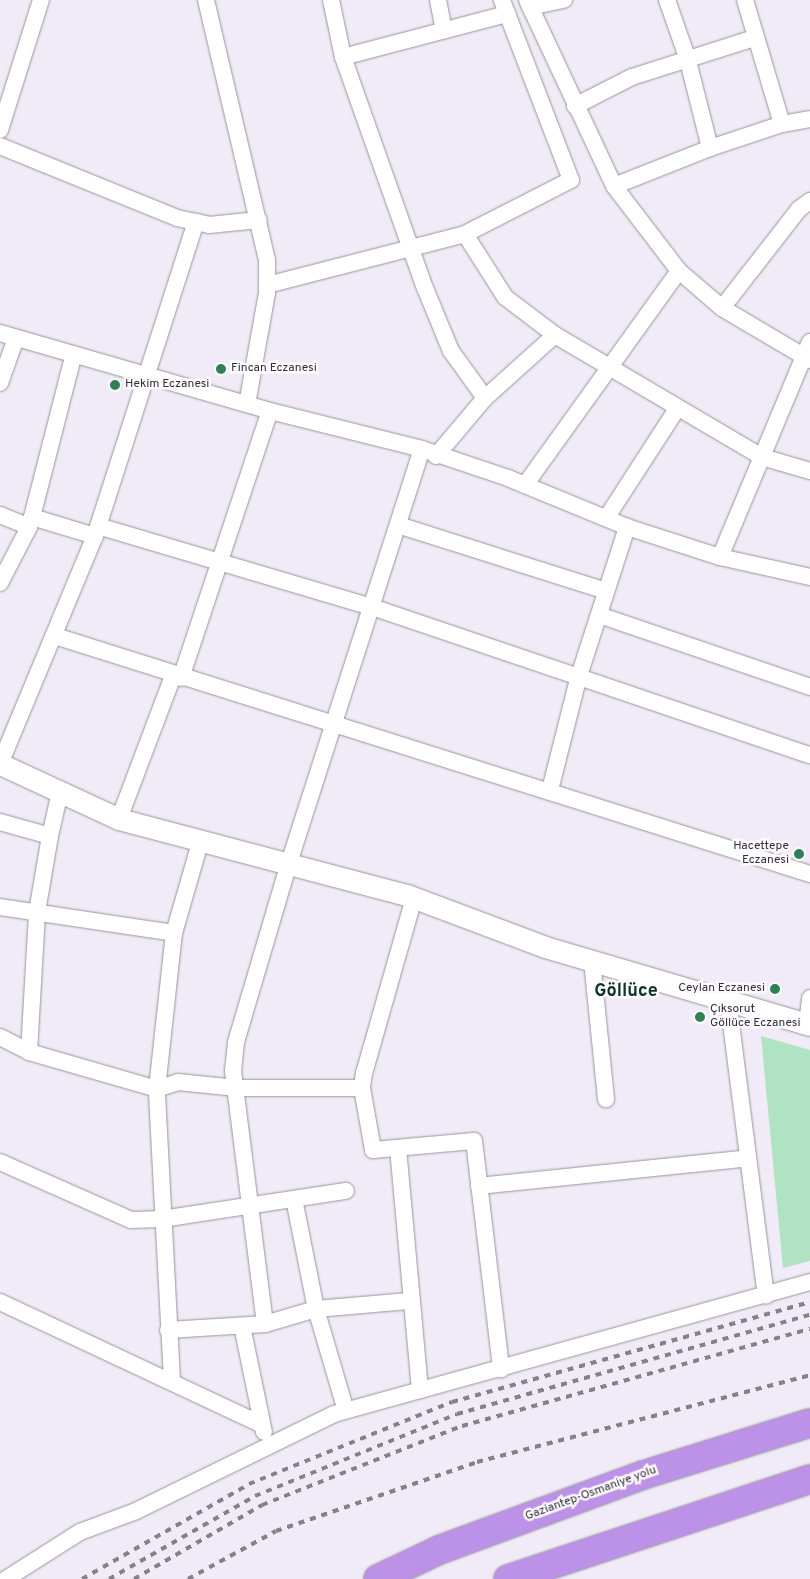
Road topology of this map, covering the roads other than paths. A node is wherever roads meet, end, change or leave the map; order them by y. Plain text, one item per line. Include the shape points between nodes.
1 (41, 0) edge
2 (206, 0) edge
3 (331, 0) edge
4 (438, 0) edge
5 (564, 0) edge
6 (667, 0) edge
7 (746, 0) edge
8 (528, 4) edge
9 (505, 7) edge
10 (444, 30) junction
11 (754, 38) junction
12 (343, 57) junction
13 (687, 57) junction
14 (575, 106) junction
15 (810, 120) edge
16 (782, 124) junction
17 (0, 130) edge
18 (0, 146) edge
19 (710, 148) junction
20 (614, 186) junction
21 (810, 201) edge
22 (259, 220) junction
23 (196, 222) junction
24 (465, 234) junction
25 (410, 246) junction
26 (679, 271) junction
27 (267, 285) junction
28 (722, 308) junction
29 (0, 333) edge
30 (555, 334) junction
31 (16, 338) junction
32 (808, 353) edge
33 (74, 354) junction
34 (610, 367) junction
35 (147, 375) junction
36 (0, 382) edge
37 (485, 398) junction
38 (247, 404) junction
39 (677, 409) junction
40 (270, 411) junction
41 (429, 452) junction
42 (762, 457) junction
43 (810, 471) edge
44 (525, 485) junction
45 (0, 515) edge
46 (607, 517) junction
47 (30, 522) junction
48 (398, 525) junction
49 (627, 527) junction
50 (97, 531) junction
51 (720, 557) junction
52 (220, 564) junction
53 (810, 577) edge
54 (0, 583) edge
55 (606, 591) junction
56 (372, 606) junction
57 (599, 615) junction
58 (55, 636) junction
59 (177, 677) junction
60 (578, 679) junction
61 (810, 687) edge
62 (334, 724) junction
63 (810, 755) edge
64 (0, 764) edge
65 (550, 790) junction
66 (60, 792) junction
67 (119, 819) junction
68 (0, 822) edge
69 (50, 836) junction
70 (200, 843) junction
71 (288, 866) junction
72 (810, 874) edge
73 (414, 898) junction
74 (0, 907) edge
75 (37, 912) junction
76 (174, 933) junction
77 (592, 961) junction
78 (810, 998) edge
79 (728, 1000) junction
80 (809, 1024) edge
81 (0, 1037) edge
82 (29, 1052) junction
83 (237, 1088) junction
84 (362, 1088) junction
85 (157, 1089) junction
86 (606, 1099) dead end
87 (398, 1148) junction
88 (748, 1158) junction
89 (0, 1162) edge
90 (479, 1186) junction
91 (346, 1191) dead end
92 (294, 1199) junction
93 (253, 1206) junction
94 (162, 1219) junction
95 (810, 1282) edge
96 (766, 1296) junction
97 (409, 1301) junction
98 (0, 1302) edge
99 (316, 1309) junction
100 (265, 1324) junction
101 (242, 1326) junction
102 (168, 1330) junction
103 (501, 1369) junction
104 (172, 1380) junction
105 (420, 1390) junction
106 (346, 1411) junction
107 (810, 1423) edge
108 (262, 1425) junction
109 (268, 1444) junction
110 (810, 1479) edge
111 (538, 1574) edge
112 (6, 1579) edge
113 (378, 1579) edge
114 (508, 1579) edge

1 - 17 street
2 - 22 street
3 - 12 street
4 - 10 street
5 - 8 street
6 - 13 street
7 - 11 street
8 - 14 street
9 - 10 street
9 - 24 street via 571,180
10 - 12 street
11 - 13 street
11 - 16 street
12 - 25 street
13 - 14 street via 632,77
13 - 19 street
14 - 20 street
15 - 16 street
16 - 19 street
18 - 23 street via 177,218
19 - 20 street
20 - 26 street
21 - 28 street via 800,209
22 - 23 street via 209,225
22 - 27 street
23 - 35 street
24 - 25 street
24 - 30 street via 505,297
25 - 27 street
25 - 37 street via 451,352
26 - 28 street
26 - 34 street
27 - 38 street
28 - 32 street
29 - 31 street
30 - 34 street
30 - 37 street
31 - 33 street
31 - 36 street
32 - 42 street
33 - 35 street
33 - 47 street
34 - 39 street
34 - 44 street
35 - 38 street
35 - 50 street
37 - 41 street
38 - 40 street
39 - 42 street
39 - 46 street
40 - 41 street
40 - 52 street
41 - 44 street
41 - 48 street
42 - 43 street
42 - 51 street
44 - 46 street
45 - 47 street
46 - 49 street
47 - 50 street
47 - 54 street
48 - 55 street
48 - 56 street
49 - 51 street
49 - 55 street
50 - 52 street
50 - 58 street
51 - 53 street
52 - 56 street
52 - 59 street
55 - 57 street
56 - 60 street
56 - 62 street
57 - 60 street
57 - 61 street
58 - 59 street
58 - 64 street
59 - 62 street
59 - 67 street
60 - 63 street
60 - 65 street
62 - 65 street
62 - 71 street
64 - 66 street
65 - 72 street
66 - 67 street
66 - 69 street
67 - 70 street
68 - 69 street
69 - 75 street
70 - 71 street
70 - 76 street
71 - 73 street
71 - 83 street via 236,1042 233,1071
73 - 77 street
73 - 84 street
74 - 75 street
75 - 76 street
75 - 82 street
76 - 85 street
77 - 79 street
77 - 86 street
78 - 80 street
79 - 80 street
79 - 88 street
81 - 82 street
82 - 85 street
83 - 84 street
83 - 85 street via 178,1082
83 - 93 street
84 - 87 street via 373,1150
85 - 94 street
87 - 90 street via 474,1141
87 - 97 street
88 - 90 street
88 - 96 street
89 - 94 street via 112,1214 130,1220
90 - 103 street
91 - 92 street
92 - 93 street
92 - 99 street
93 - 94 street
93 - 100 street
94 - 102 street
95 - 96 street
96 - 103 street
97 - 99 street
97 - 105 street
98 - 104 street
99 - 100 street
99 - 106 street
100 - 101 street
101 - 102 street
101 - 108 street
102 - 104 street
103 - 105 street
104 - 108 street
105 - 106 street
106 - 109 street
107 - 113 highway, Gaziantep-Osmaniye yolu via 643,1475 439,1550
108 - 109 street
109 - 112 street via 136,1511 80,1532
110 - 111 highway
111 - 114 highway

